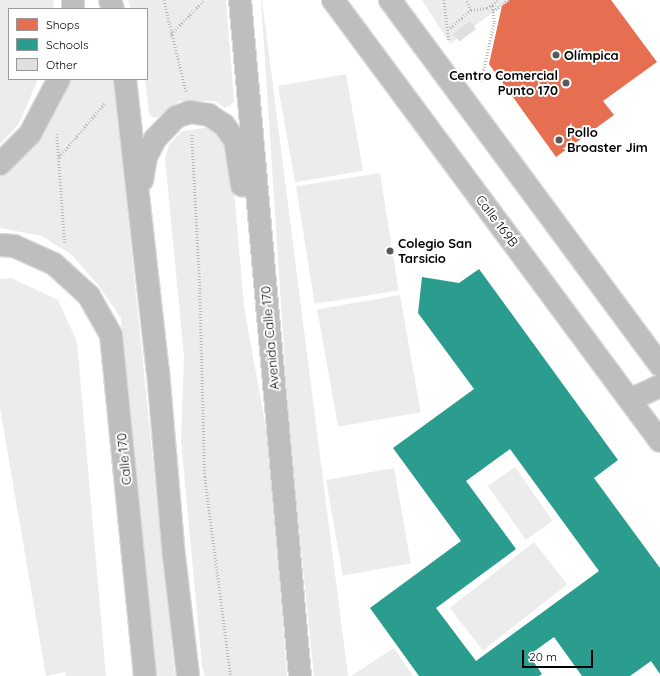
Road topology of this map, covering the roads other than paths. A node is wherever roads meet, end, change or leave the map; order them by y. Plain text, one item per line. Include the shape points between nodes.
1 (240, 0) edge
2 (333, 0) edge
3 (390, 0) edge
4 (58, 80) edge
5 (125, 80) edge
6 (0, 164) edge
7 (139, 197) junction
8 (0, 244) edge
9 (660, 365) edge
10 (274, 381) junction
11 (660, 386) edge
12 (630, 400) junction
13 (660, 441) edge
14 (145, 676) edge
15 (188, 676) edge
16 (300, 676) edge

1 - 10 main road, Avenida Calle 170
2 - 12 main road, Calle 169B
3 - 9 main road
4 - 6 main road via 30,134
5 - 7 main road
7 - 10 main road via 146,157 155,139 176,117 190,112 209,115 224,125 235,140 239,157 249,257
7 - 15 main road
8 - 14 main road, Calle 170 via 14,246 54,264 89,296 111,335
10 - 16 main road, Avenida Calle 170
11 - 12 main road
12 - 13 main road, Calle 169B

